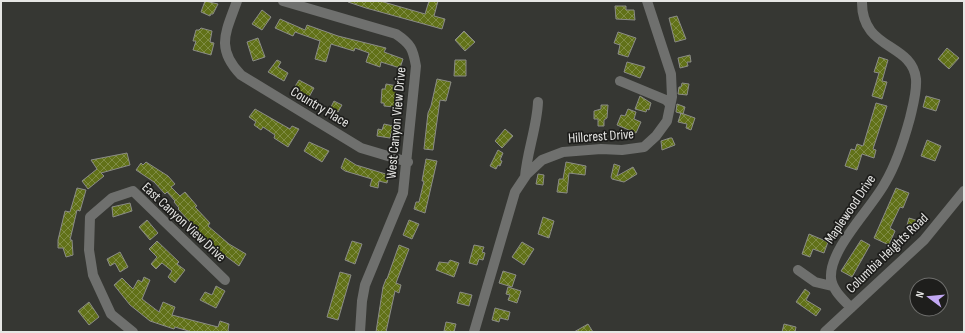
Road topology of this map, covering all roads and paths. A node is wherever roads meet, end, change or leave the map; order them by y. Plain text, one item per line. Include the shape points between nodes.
1 (237, 1) edge
2 (283, 1) edge
3 (647, 1) edge
4 (862, 1) edge
5 (620, 81) dead end
6 (538, 102) dead end
7 (670, 104) junction
8 (408, 162) junction
9 (525, 177) junction
10 (964, 191) edge
11 (798, 270) dead end
12 (225, 280) dead end
13 (832, 286) junction
14 (851, 308) junction
15 (133, 332) edge
16 (360, 332) edge
17 (474, 332) edge
18 (825, 332) edge

1 - 8 street, Country Place via 227,31 225,47 227,60 241,75 361,148
2 - 8 street, West Canyon View Drive via 396,34 408,42 416,66 408,132
3 - 7 street, Hillcrest Drive via 671,74
4 - 13 street, Maplewood Drive via 862,11 868,29 903,57 913,70 916,78 915,95 899,152 886,181 874,202 838,250 832,265
5 - 7 street
6 - 9 street
7 - 9 street, Hillcrest Drive via 667,121 644,147 563,152 542,160
8 - 16 street, West Canyon View Drive via 403,193 365,285
9 - 17 street, Hillcrest Drive via 515,192
10 - 14 street, Columbia Heights Road via 924,240
11 - 13 street via 815,282
12 - 15 street, East Canyon View Drive via 133,191 112,198 90,217 89,250 93,275 111,314
13 - 14 street
14 - 18 street, Columbia Heights Road

